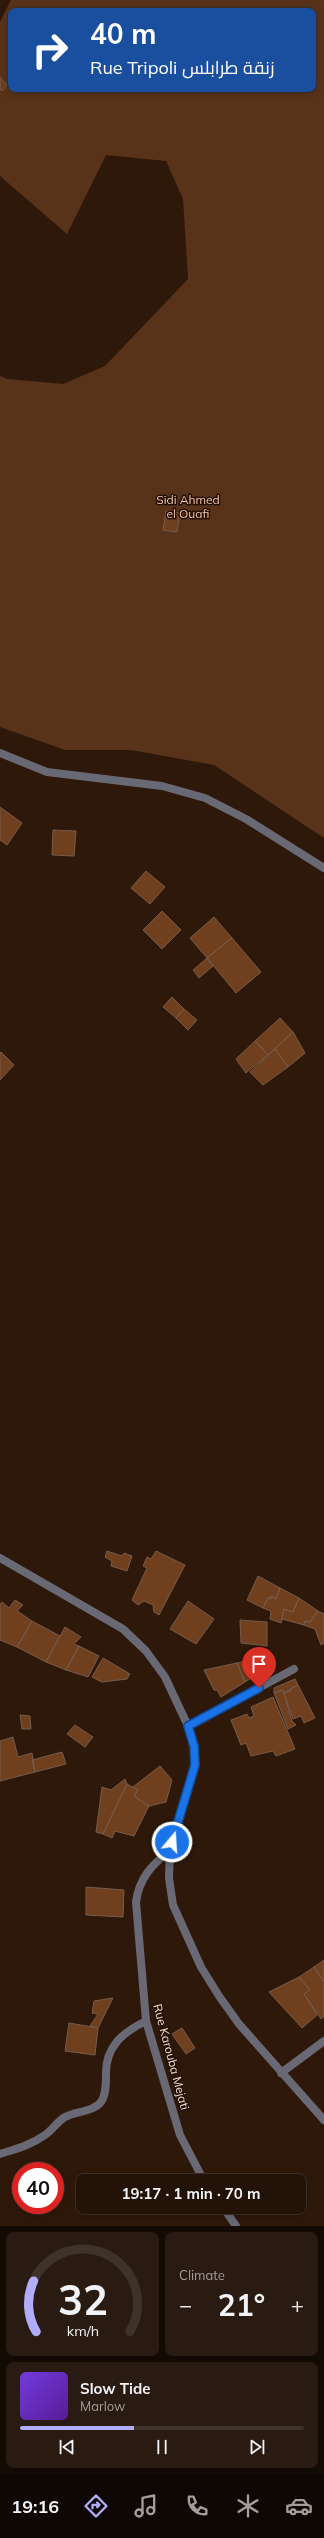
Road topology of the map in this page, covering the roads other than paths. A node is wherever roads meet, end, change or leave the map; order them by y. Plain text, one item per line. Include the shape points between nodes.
1 (0, 753) edge
2 (324, 868) edge
3 (0, 1558) edge
4 (294, 1669) dead end
5 (188, 1726) junction
6 (170, 1850) junction
7 (146, 2021) junction
8 (324, 2042) edge
9 (281, 2073) junction
10 (324, 2120) edge
11 (0, 2154) edge
12 (200, 2174) edge
13 (228, 2214) edge
14 (236, 2226) edge

1 - 2 street via 48,772 162,786 205,798 246,819
3 - 5 street via 123,1629 146,1651 164,1677
4 - 5 street
5 - 6 street via 194,1746 195,1765
6 - 7 street, Rue Karouba Mejati via 154,1864 138,1888 136,1902
6 - 9 street via 169,1878 173,1905 201,1967 239,2024
7 - 11 street via 127,2030 112,2046 107,2062 106,2087 97,2106 66,2117 45,2135 25,2147
7 - 12 street, Rue Karouba Mejati via 180,2135
8 - 9 street
9 - 10 street
13 - 14 street

